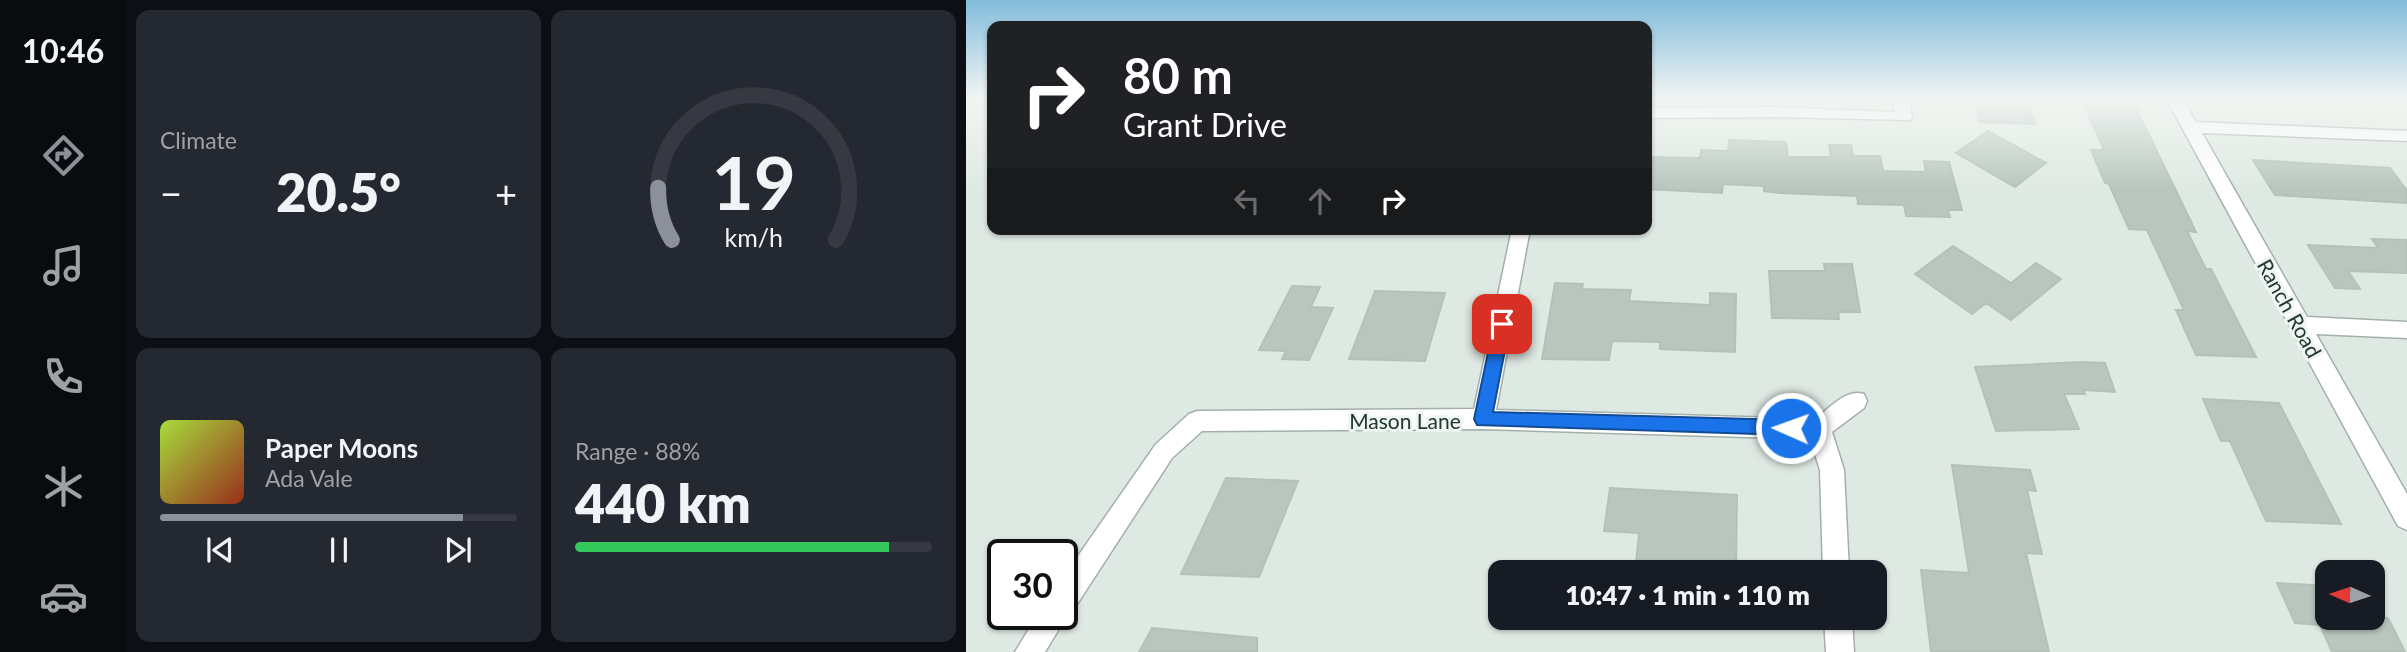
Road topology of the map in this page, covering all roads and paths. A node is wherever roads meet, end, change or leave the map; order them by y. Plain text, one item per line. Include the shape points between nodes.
1 (2191, 128) edge
2 (2224, 128) edge
3 (2407, 136) edge
4 (1520, 235) edge
5 (2300, 325) junction
6 (2407, 330) edge
7 (1856, 401) dead end
8 (1483, 419) junction
9 (1819, 429) junction
10 (2407, 519) edge
11 (1836, 560) edge
12 (1078, 579) edge
13 (1043, 630) edge
14 (1839, 630) edge
15 (1029, 652) edge
16 (1840, 652) edge

1 - 5 street, Ranch Road
2 - 3 street
4 - 8 street
5 - 6 street
5 - 10 street, Ranch Road
7 - 9 street
8 - 9 street, Mason Lane
8 - 12 street, Mason Lane via 1197,421 1164,451
9 - 11 street via 1832,470
13 - 15 street
14 - 16 street

